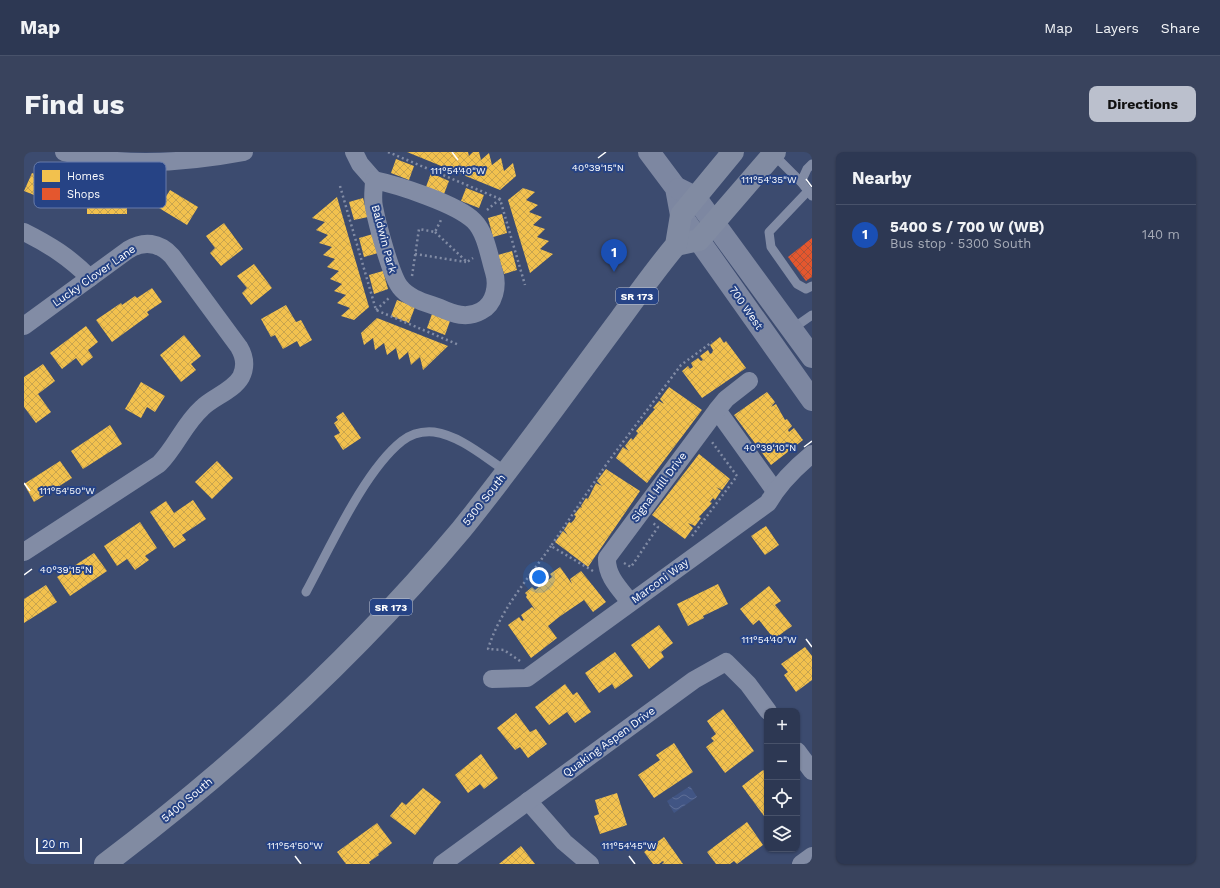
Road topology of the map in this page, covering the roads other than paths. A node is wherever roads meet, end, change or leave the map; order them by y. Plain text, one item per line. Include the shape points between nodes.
1 (64, 152) edge
2 (244, 152) edge
3 (354, 152) edge
4 (649, 152) edge
5 (733, 152) edge
6 (774, 153) edge
7 (115, 156) edge
8 (187, 156) edge
9 (141, 162) edge
10 (151, 162) edge
11 (812, 164) edge
12 (374, 180) junction
13 (801, 182) junction
14 (676, 188) junction
15 (810, 194) edge
16 (695, 197) junction
17 (681, 216) junction
18 (715, 224) junction
19 (24, 232) edge
20 (699, 240) junction
21 (676, 245) junction
22 (90, 278) junction
23 (812, 286) edge
24 (812, 315) edge
25 (24, 326) edge
26 (791, 330) junction
27 (812, 357) edge
28 (749, 381) dead end
29 (812, 400) edge
30 (717, 410) junction
31 (812, 454) edge
32 (506, 471) junction
33 (775, 491) junction
34 (24, 552) edge
35 (306, 592) dead end
36 (630, 602) junction
37 (492, 679) dead end
38 (766, 708) edge
39 (266, 733) joint
40 (800, 755) edge
41 (812, 771) edge
42 (528, 801) junction
43 (812, 856) edge
44 (105, 864) edge
45 (442, 864) edge
46 (590, 864) edge
47 (801, 864) edge

1 - 7 street
2 - 8 street
3 - 12 street via 360,164
4 - 14 main road
5 - 16 main road, 5300 South / SR 173
6 - 13 lane
6 - 18 main road
7 - 9 street
8 - 10 street
11 - 13 lane
12 - 12 street, Baldwin Park via 374,206 394,277 400,288 411,296 455,315 470,315 482,311 490,302 497,281 481,231 474,221 448,206 400,186
13 - 15 lane
14 - 16 main road
14 - 17 main road
15 - 23 lane via 769,232 771,247 797,284 806,289
16 - 17 main road, 5300 South / SR 173
16 - 18 main road, 700 West
17 - 20 main road, 700 West
17 - 21 main road, 5300 South / SR 173
18 - 20 main road
18 - 26 main road, 700 West
19 - 22 street via 61,252
20 - 21 main road
20 - 29 main road, 700 West
21 - 32 main road, 5300 South / SR 173
22 - 25 street, Lucky Clover Lane
22 - 34 street, Lucky Clover Lane via 139,244 153,244 163,248 172,256 239,347 244,356 243,371 235,384 197,413 159,464
24 - 26 lane
26 - 27 main road, 700 West
28 - 30 street, Signal Hill Drive via 726,399
30 - 33 street
30 - 36 street, Signal Hill Drive via 607,558 606,567 611,577
31 - 33 street, Marconi Way
32 - 35 lane via 463,442 434,432 417,433 404,440 388,453 374,472
32 - 39 main road, 5300 South / SR 173 via 407,592
33 - 36 street, Marconi Way via 768,503
36 - 37 street, Marconi Way via 527,678
38 - 42 street, Quaking Aspen Drive via 748,684 726,662 694,680
39 - 44 main road, 5400 South / SR 173 via 174,811
40 - 41 street
42 - 45 street, Quaking Aspen Drive
42 - 46 street via 564,842
43 - 47 street

